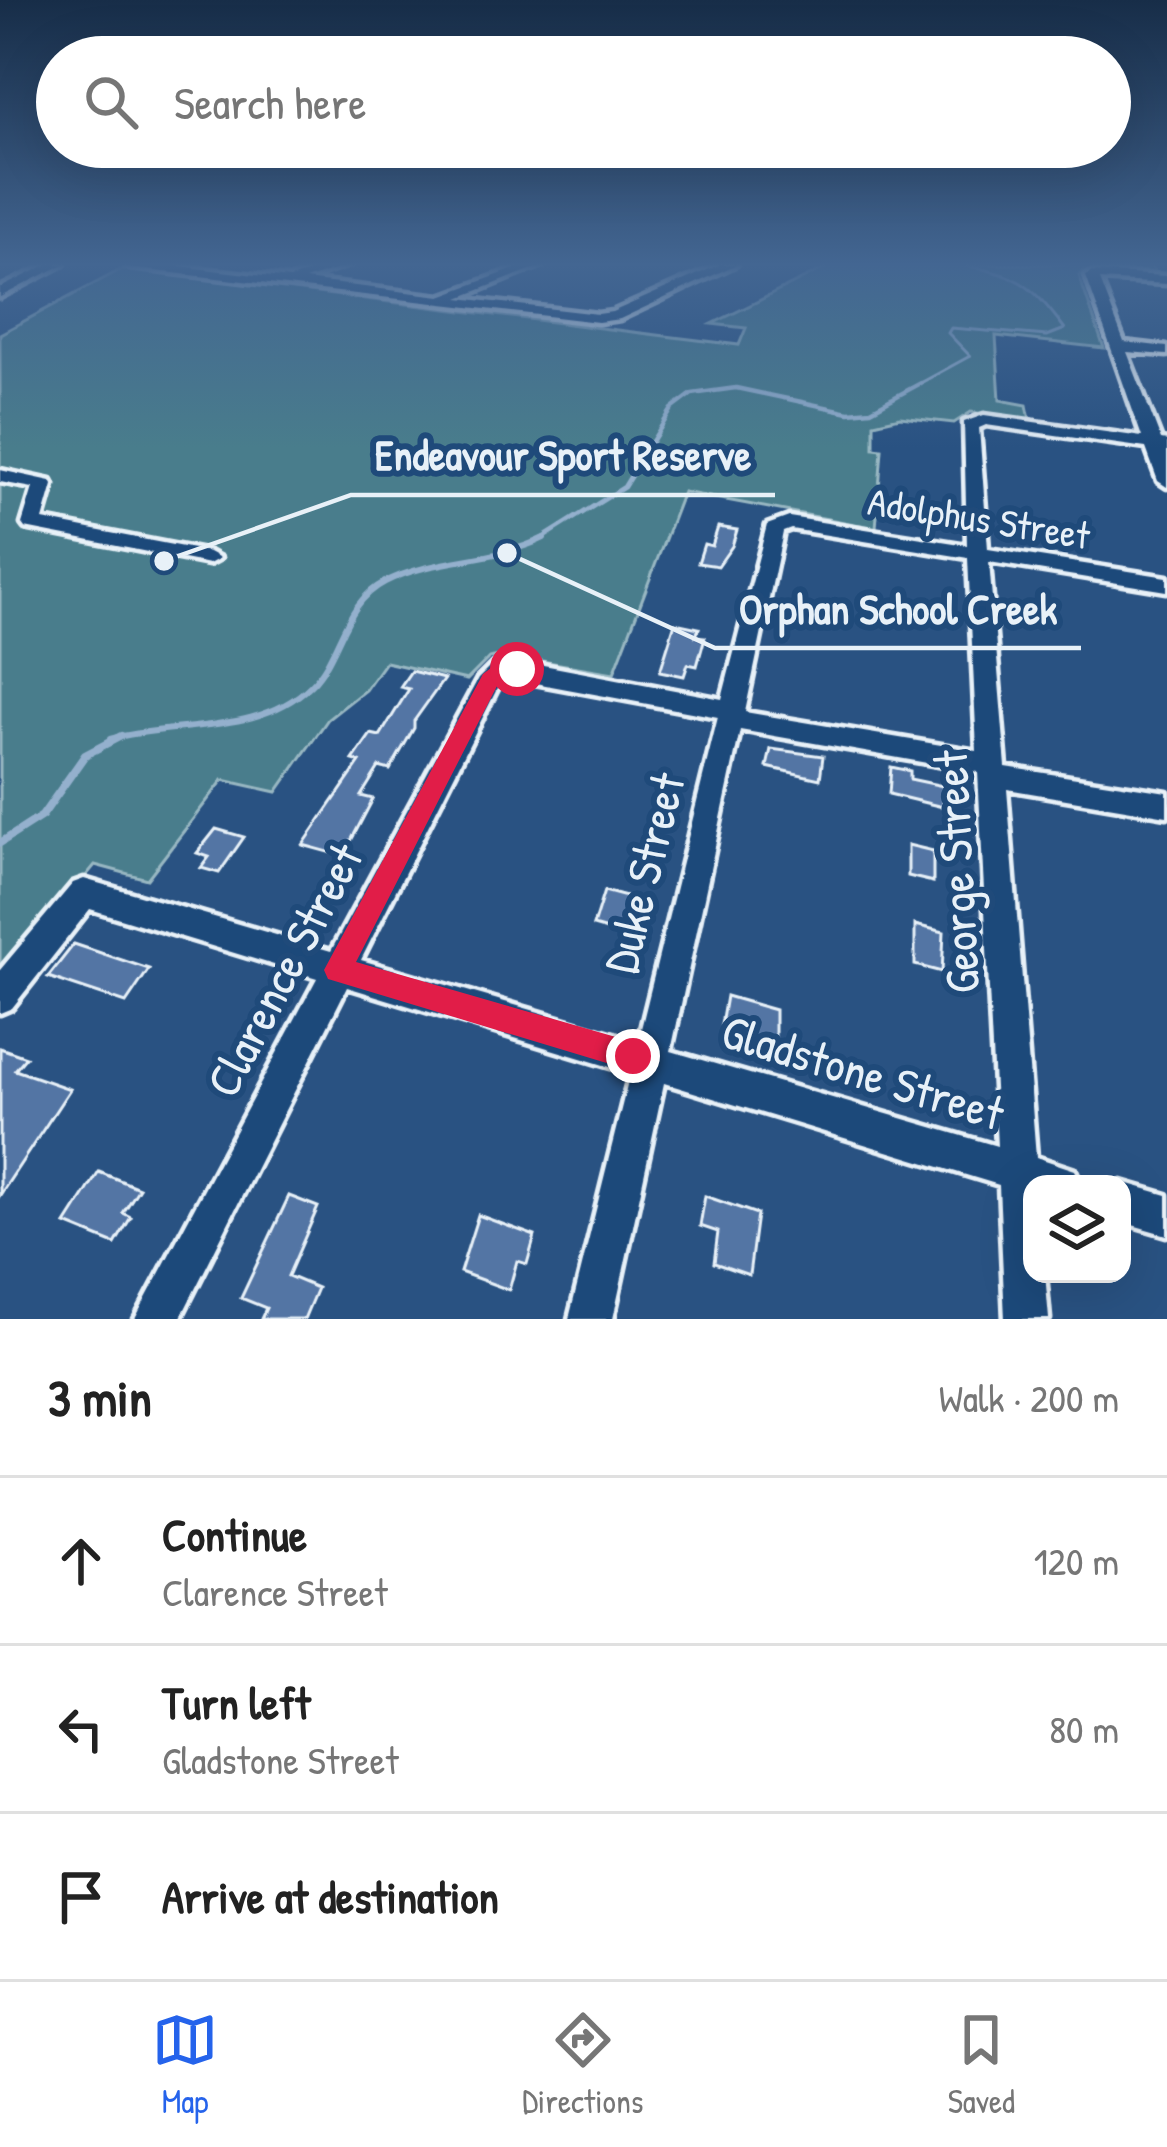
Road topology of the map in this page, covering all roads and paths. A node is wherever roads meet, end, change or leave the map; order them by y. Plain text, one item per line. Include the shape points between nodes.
1 (1109, 326) edge
2 (1116, 346) junction
3 (1167, 351) edge
4 (1161, 445) edge
5 (0, 476) edge
6 (1167, 481) edge
7 (780, 523) joint
8 (982, 555) junction
9 (209, 558) dead end
10 (1167, 584) edge
11 (732, 715) junction
12 (994, 770) junction
13 (1167, 804) edge
14 (338, 970) junction
15 (0, 996) edge
16 (648, 1060) junction
17 (1018, 1171) junction
18 (1031, 1175) edge
19 (1131, 1205) edge
20 (1167, 1216) edge
21 (157, 1319) edge
22 (591, 1319) edge
23 (1027, 1319) edge

1 - 2 street
2 - 3 street
2 - 4 street
4 - 6 street
4 - 8 street, George Street via 975,421
5 - 9 street via 44,485 32,524
7 - 8 street, Adolphus Street
7 - 11 street, Duke Street
8 - 10 street, Adolphus Street
8 - 12 street, George Street
11 - 12 street
11 - 14 street, Clarence Street via 502,670 490,679
11 - 16 street, Duke Street
12 - 13 street
12 - 17 street, George Street
14 - 15 street, Gladstone Street via 84,893
14 - 16 street, Gladstone Street
14 - 21 street, Clarence Street
16 - 17 street, Gladstone Street
16 - 22 street, Duke Street
17 - 18 street, Gladstone Street
17 - 23 street, George Street
19 - 20 street

